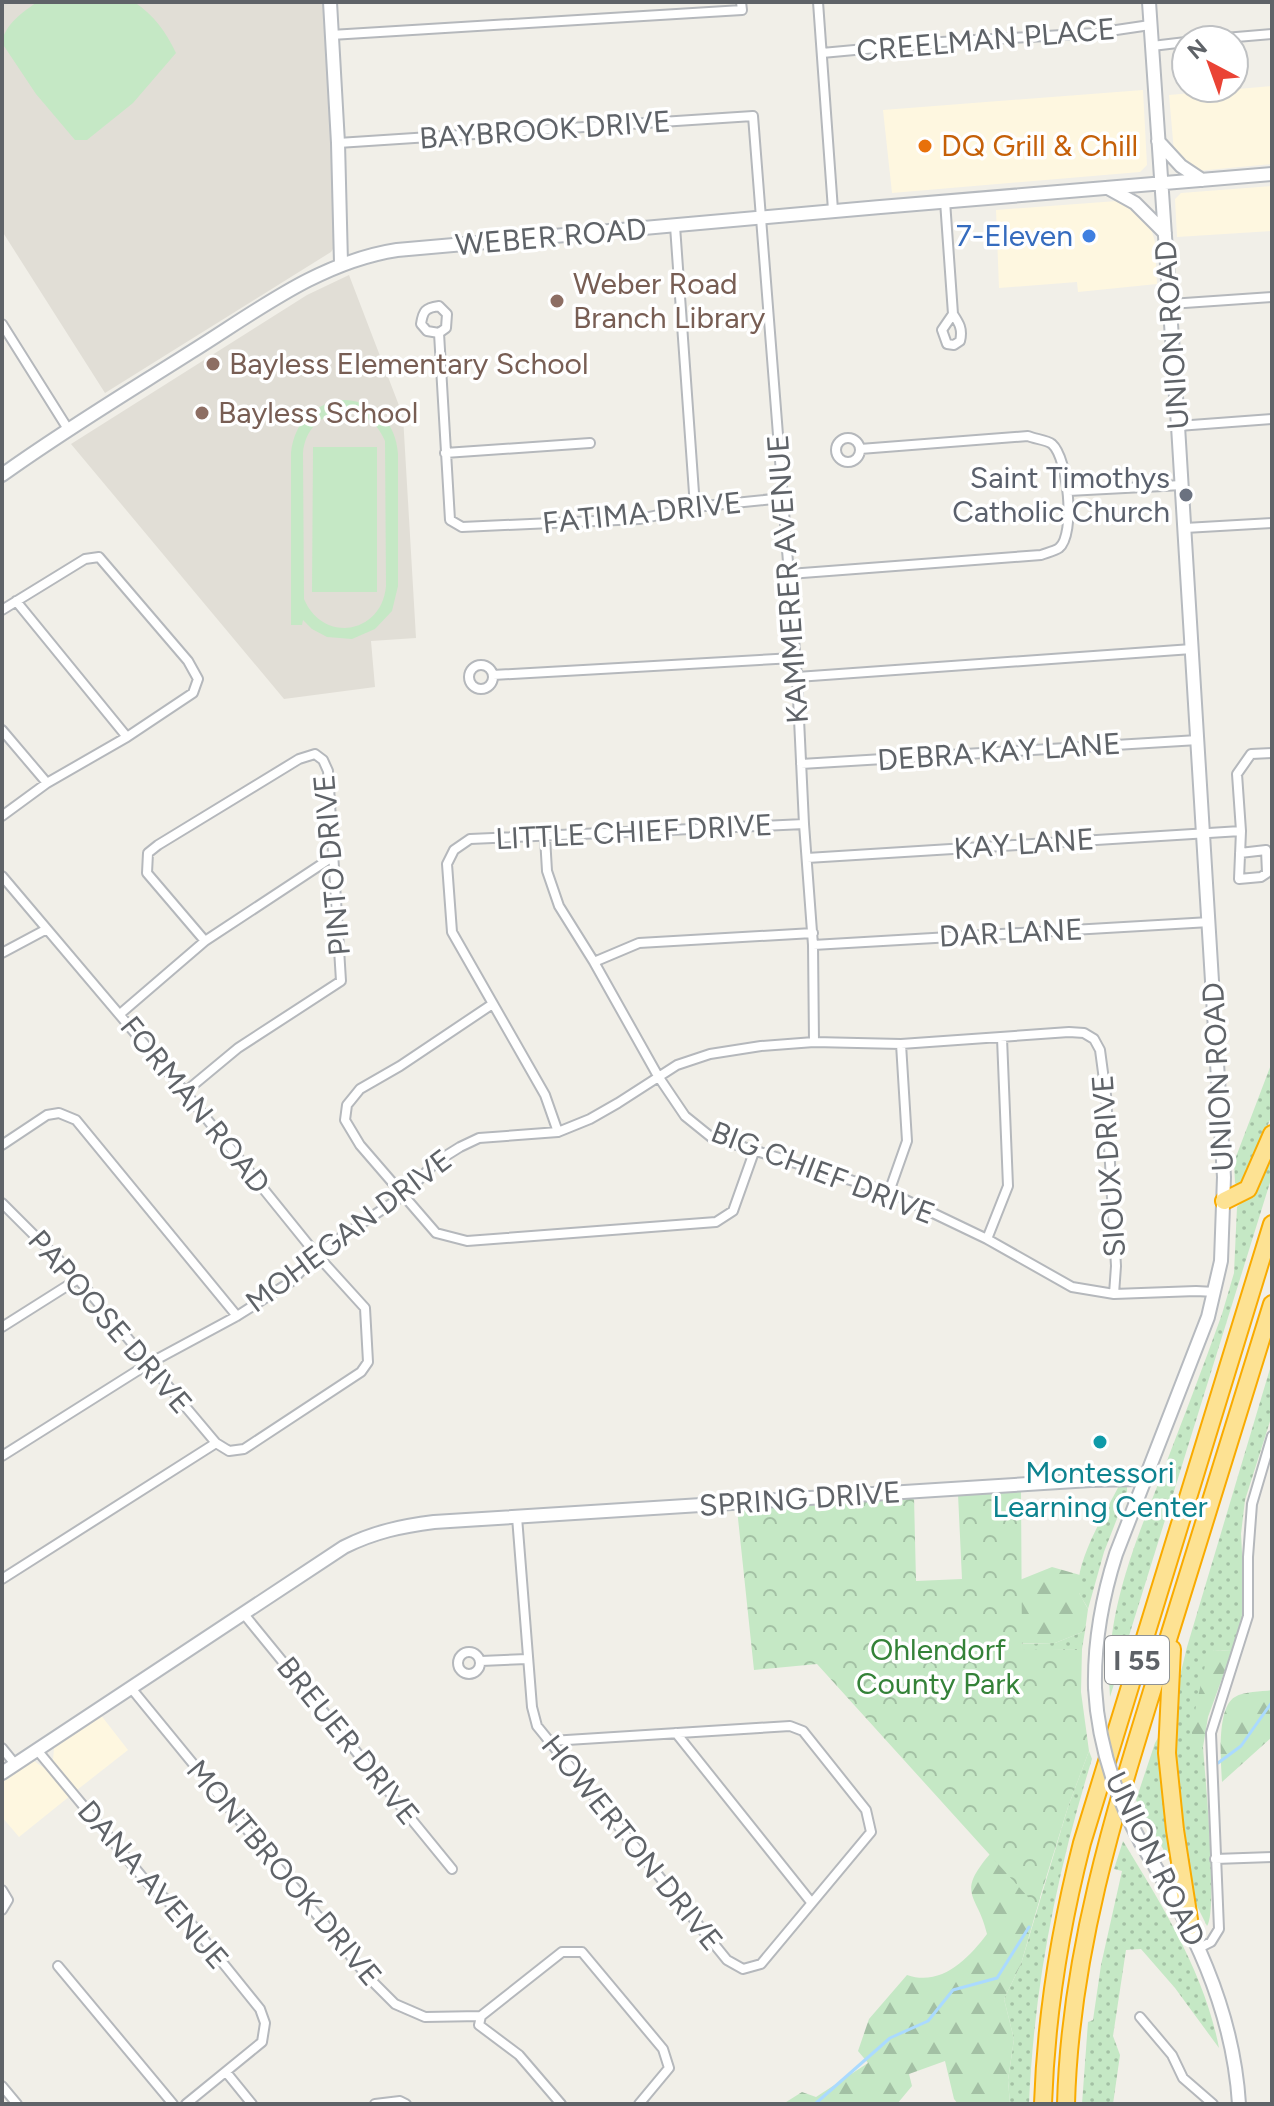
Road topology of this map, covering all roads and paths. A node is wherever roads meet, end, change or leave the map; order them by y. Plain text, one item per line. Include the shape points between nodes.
1 (330, 2) edge
2 (818, 2) edge
3 (1149, 2) edge
4 (742, 6) edge
5 (1150, 25) junction
6 (1272, 34) edge
7 (331, 35) junction
8 (1250, 36) edge
9 (1170, 44) edge
10 (1152, 46) junction
11 (822, 53) junction
12 (753, 116) joint
13 (1158, 141) junction
14 (338, 143) junction
15 (1272, 174) edge
16 (1202, 180) junction
17 (1162, 184) junction
18 (1108, 188) junction
19 (945, 201) junction
20 (833, 210) junction
21 (762, 216) junction
22 (675, 226) junction
23 (1165, 233) junction
24 (341, 263) junction
25 (1272, 297) edge
26 (1170, 304) junction
27 (953, 314) dead end
28 (2, 324) edge
29 (439, 333) dead end
30 (1272, 419) edge
31 (1178, 426) junction
32 (68, 429) junction
33 (590, 443) dead end
34 (860, 449) dead end
35 (445, 453) junction
36 (2, 475) edge
37 (1182, 485) junction
38 (1068, 491) junction
39 (783, 498) junction
40 (695, 507) junction
41 (1272, 523) edge
42 (1185, 528) junction
43 (789, 574) junction
44 (16, 601) junction
45 (2, 610) edge
46 (1192, 649) junction
47 (794, 658) junction
48 (493, 675) dead end
49 (797, 677) junction
50 (2, 730) edge
51 (127, 737) junction
52 (1198, 740) junction
53 (1272, 753) edge
54 (801, 764) junction
55 (47, 783) junction
56 (2, 816) edge
57 (804, 824) junction
58 (1241, 831) junction
59 (1204, 833) junction
60 (545, 837) junction
61 (1240, 853) junction
62 (334, 856) junction
63 (807, 858) junction
64 (2, 876) edge
65 (1210, 922) junction
66 (45, 930) junction
67 (813, 933) junction
68 (205, 941) junction
69 (813, 945) junction
70 (2, 953) edge
71 (594, 962) junction
72 (491, 1005) junction
73 (120, 1014) junction
74 (1002, 1038) junction
75 (1094, 1039) joint
76 (814, 1042) junction
77 (901, 1044) junction
78 (658, 1076) junction
79 (185, 1092) junction
80 (558, 1132) junction
81 (1272, 1134) edge
82 (2, 1145) edge
83 (754, 1152) junction
84 (889, 1192) junction
85 (404, 1195) junction
86 (1224, 1201) junction
87 (2, 1203) edge
88 (1272, 1224) edge
89 (987, 1239) junction
90 (316, 1254) junction
91 (78, 1279) junction
92 (1215, 1292) junction
93 (1114, 1294) junction
94 (1272, 1304) edge
95 (237, 1316) junction
96 (2, 1327) edge
97 (148, 1364) junction
98 (1272, 1436) edge
99 (216, 1443) junction
100 (2, 1456) edge
101 (1145, 1479) junction
102 (517, 1517) junction
103 (2, 1579) edge
104 (243, 1613) junction
105 (1174, 1622) junction
106 (527, 1659) junction
107 (481, 1661) dead end
108 (131, 1688) junction
109 (676, 1733) junction
110 (551, 1741) junction
111 (2, 1748) edge
112 (37, 1750) junction
113 (15, 1764) junction
114 (2, 1773) edge
115 (1272, 1857) edge
116 (1215, 1859) junction
117 (452, 1869) dead end
118 (2, 1890) edge
119 (811, 1902) junction
120 (2, 1910) edge
121 (1190, 1926) junction
122 (1199, 1948) junction
123 (58, 1966) dead end
124 (481, 2016) junction
125 (1140, 2017) dead end
126 (226, 2072) junction
127 (2, 2086) edge
128 (17, 2104) edge
129 (173, 2104) edge
130 (186, 2104) edge
131 (252, 2104) edge
132 (375, 2104) edge
133 (406, 2104) edge
134 (561, 2104) edge
135 (639, 2104) edge
136 (1043, 2104) edge
137 (1066, 2104) edge
138 (1213, 2104) edge
139 (1239, 2104) edge

1 - 7 main road
2 - 11 street
3 - 5 main road, UNION ROAD
4 - 7 street
5 - 10 main road, UNION ROAD
5 - 11 street, CREELMAN PLACE
6 - 8 street
7 - 14 main road
9 - 10 street
10 - 13 main road, UNION ROAD
11 - 20 street
12 - 14 street, BAYBROOK DRIVE
12 - 21 street, KAMMERER AVENUE
13 - 16 main road via 1180,166
13 - 17 main road, UNION ROAD
14 - 24 main road
15 - 16 main road, WEBER ROAD
16 - 17 main road, WEBER ROAD
17 - 18 main road, WEBER ROAD
17 - 23 main road, UNION ROAD
18 - 19 main road, WEBER ROAD
18 - 23 main road via 1135,203
19 - 20 main road, WEBER ROAD
19 - 27 street
20 - 21 main road, WEBER ROAD
21 - 22 main road, WEBER ROAD
21 - 39 street, KAMMERER AVENUE
22 - 24 main road, WEBER ROAD via 397,250
22 - 40 street
23 - 26 main road, UNION ROAD
24 - 32 main road, WEBER ROAD
25 - 26 street
26 - 31 main road, UNION ROAD
28 - 32 street
29 - 35 street, FATIMA DRIVE
30 - 31 street
31 - 37 main road, UNION ROAD
32 - 36 main road, WEBER ROAD
33 - 35 street
34 - 38 street via 1028,436 1051,443 1061,457
35 - 40 street, FATIMA DRIVE via 450,520 462,527 640,519
37 - 38 street
37 - 42 main road, UNION ROAD
38 - 43 street via 1064,540 1041,555
39 - 40 street, FATIMA DRIVE
39 - 43 street, KAMMERER AVENUE
41 - 42 street
42 - 46 main road, UNION ROAD
43 - 47 street, KAMMERER AVENUE
44 - 45 street
44 - 51 street
44 - 51 street via 85,559 99,557 188,661 198,679 193,693
46 - 49 street
46 - 52 main road, UNION ROAD
47 - 48 street
47 - 49 street, KAMMERER AVENUE
49 - 54 street, KAMMERER AVENUE
50 - 55 street
51 - 55 street
52 - 54 street, DEBRA KAY LANE
52 - 59 main road, UNION ROAD
53 - 58 street via 1251,754 1237,774
54 - 57 street, KAMMERER AVENUE
55 - 56 street
57 - 60 street, LITTLE CHIEF DRIVE
57 - 63 street, KAMMERER AVENUE
58 - 59 street, KAY LANE
58 - 61 street
59 - 63 street, KAY LANE
59 - 65 main road, UNION ROAD
60 - 71 street, BIG CHIEF DRIVE via 547,871 559,906
60 - 72 street, LITTLE CHIEF DRIVE via 465,841 447,864 452,932
61 - 61 street via 1266,850 1267,873 1239,879
62 - 68 street
62 - 68 street, PINTO DRIVE via 328,771 315,754 148,853 147,873
62 - 79 street, PINTO DRIVE via 341,981 238,1048
63 - 67 street, KAMMERER AVENUE
64 - 66 street, FORMAN ROAD
65 - 69 street, DAR LANE
65 - 86 main road, UNION ROAD
66 - 70 street
66 - 73 street, FORMAN ROAD
67 - 69 street, KAMMERER AVENUE
67 - 71 street via 639,943
68 - 73 street
69 - 76 street, KAMMERER AVENUE
71 - 78 street, BIG CHIEF DRIVE
72 - 80 street via 545,1095
72 - 85 street via 353,1095 347,1105 350,1132
73 - 79 street, FORMAN ROAD
74 - 75 street, MOHEGAN DRIVE via 1069,1032
74 - 77 street, MOHEGAN DRIVE
74 - 89 street via 1008,1186
75 - 93 street, SIOUX DRIVE via 1106,1095
76 - 77 street, MOHEGAN DRIVE
76 - 78 street, MOHEGAN DRIVE via 710,1054
77 - 84 street via 907,1141
78 - 80 street, MOHEGAN DRIVE via 590,1119
78 - 83 street, BIG CHIEF DRIVE via 685,1116 711,1137
79 - 90 street, FORMAN ROAD
80 - 85 street, MOHEGAN DRIVE via 479,1138 436,1162
81 - 86 highway via 1248,1189
82 - 95 street via 47,1115 59,1113 76,1120
83 - 84 street, BIG CHIEF DRIVE
83 - 85 street via 733,1211 716,1222 467,1241 436,1233
84 - 89 street, BIG CHIEF DRIVE
85 - 90 street, MOHEGAN DRIVE
86 - 92 main road, UNION ROAD
87 - 91 street, PAPOOSE DRIVE
88 - 136 highway, I 55 via 1082,1843 1052,1989
89 - 93 street, BIG CHIEF DRIVE via 1072,1287
90 - 95 street, MOHEGAN DRIVE via 292,1281
90 - 99 street, FORMAN ROAD via 365,1308 368,1362 361,1372 244,1449 229,1451
91 - 96 street
91 - 97 street, PAPOOSE DRIVE
92 - 93 street, BIG CHIEF DRIVE
92 - 101 main road, UNION ROAD
94 - 105 highway, I 55
95 - 97 street, MOHEGAN DRIVE
97 - 99 street, PAPOOSE DRIVE
97 - 100 street, MOHEGAN DRIVE
98 - 116 street via 1252,1504 1248,1616 1211,1733
99 - 103 street
101 - 102 main road, SPRING DRIVE
101 - 121 main road, UNION ROAD, bridge via 1106,1585 1095,1649 1098,1719 1123,1808
102 - 104 main road, SPRING DRIVE via 396,1527 360,1539
102 - 106 street, HOWERTON DRIVE
104 - 108 main road
104 - 117 street, BREUER DRIVE
105 - 121 highway via 1167,1753
105 - 137 highway, I 55 via 1091,1905
106 - 107 street
106 - 110 street, HOWERTON DRIVE via 537,1726
108 - 112 main road
108 - 124 street, MONTBROOK DRIVE via 395,2004 425,2017
109 - 110 street
109 - 119 street
109 - 119 street via 790,1726 803,1731 866,1810 871,1832
110 - 119 street, HOWERTON DRIVE via 727,1960 743,1969 761,1964
111 - 113 street
112 - 113 main road
112 - 126 street, DANA AVENUE via 260,2009 265,2023 262,2042
113 - 114 main road
115 - 116 street
116 - 122 street via 1219,1929
118 - 120 street via 8,1900
121 - 122 main road, UNION ROAD
122 - 139 main road, UNION ROAD via 1228,2031
123 - 129 street
124 - 134 street via 479,2025 519,2055
124 - 135 street via 562,1952 582,1952 663,2049 669,2068
125 - 138 street via 1172,2055 1183,2078
126 - 130 street
126 - 131 street
127 - 128 street
132 - 133 street

